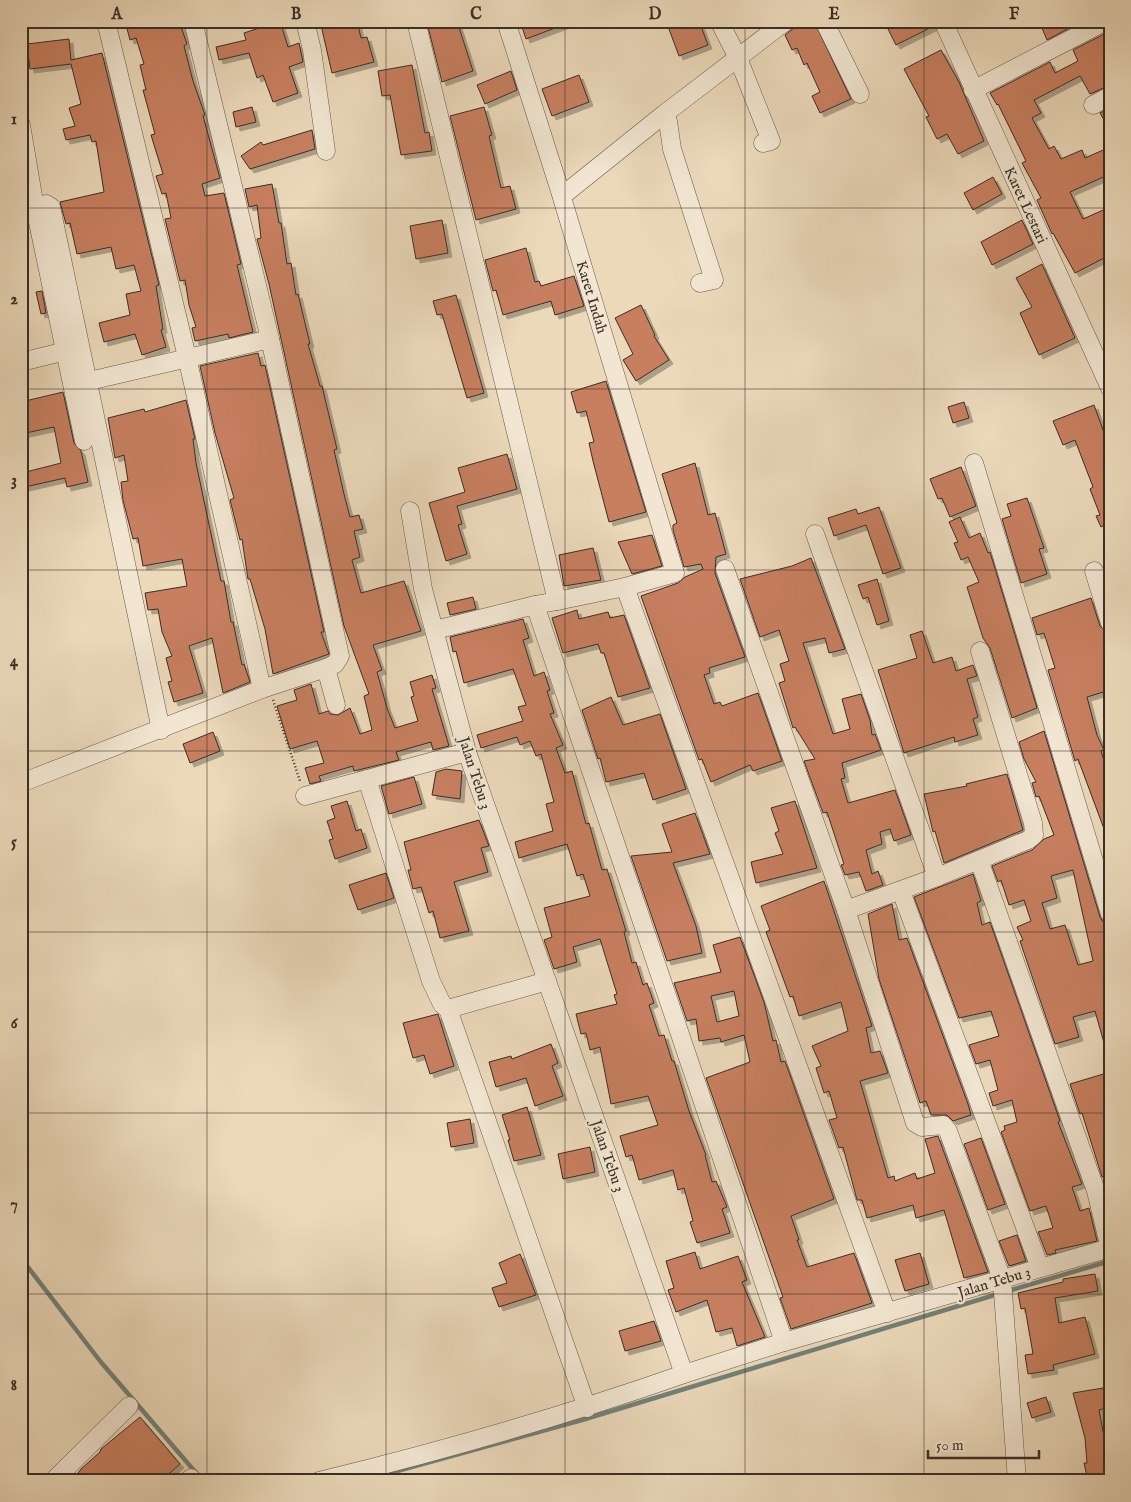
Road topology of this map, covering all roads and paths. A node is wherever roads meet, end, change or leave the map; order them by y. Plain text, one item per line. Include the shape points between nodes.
1 (106, 21) edge
2 (193, 21) edge
3 (305, 21) edge
4 (416, 21) edge
5 (506, 21) edge
6 (719, 21) edge
7 (786, 21) edge
8 (824, 21) edge
9 (943, 21) edge
10 (1106, 21) edge
11 (738, 58) junction
12 (973, 90) junction
13 (860, 94) dead end
14 (1110, 96) edge
15 (1093, 105) dead end
16 (663, 115) junction
17 (21, 125) edge
18 (763, 143) dead end
19 (326, 151) dead end
20 (562, 196) junction
21 (35, 208) junction
22 (700, 283) dead end
23 (270, 339) junction
24 (66, 351) junction
25 (186, 357) junction
26 (21, 362) edge
27 (89, 381) junction
28 (1110, 388) edge
29 (84, 441) dead end
30 (974, 462) dead end
31 (410, 511) dead end
32 (814, 534) dead end
33 (725, 568) dead end
34 (1094, 572) dead end
35 (624, 587) junction
36 (557, 601) junction
37 (535, 605) junction
38 (1110, 623) edge
39 (434, 630) junction
40 (980, 651) dead end
41 (326, 668) junction
42 (266, 688) junction
43 (336, 705) dead end
44 (161, 730) junction
45 (466, 752) junction
46 (367, 779) junction
47 (21, 784) edge
48 (305, 796) joint
49 (979, 860) junction
50 (938, 877) junction
51 (901, 891) junction
52 (846, 910) junction
53 (1110, 914) edge
54 (547, 981) junction
55 (448, 1009) junction
56 (1110, 1248) edge
57 (1040, 1268) junction
58 (1003, 1288) junction
59 (887, 1313) junction
60 (784, 1342) junction
61 (684, 1374) junction
62 (128, 1406) dead end
63 (586, 1408) junction
64 (53, 1481) edge
65 (319, 1481) edge
66 (1017, 1481) edge

1 - 25 street
2 - 23 street
3 - 19 street
4 - 36 street
5 - 20 street, Karet Indah
6 - 11 street
7 - 11 street
8 - 13 street
9 - 12 street, Karet Lestari
10 - 12 street
11 - 16 street
11 - 18 street via 771,141
12 - 28 street, Karet Lestari
14 - 15 street
16 - 20 street
16 - 22 street via 668,121 672,149 714,280
17 - 21 street
20 - 35 street, Karet Indah via 675,573
21 - 24 street
21 - 27 street via 46,204 51,207
23 - 25 street
23 - 41 street via 340,656 335,664
24 - 26 street
24 - 29 street
25 - 27 street
25 - 42 street
27 - 44 street
30 - 53 street
31 - 39 street, Jalan Tebu 3 via 423,589
32 - 50 street
33 - 52 street
34 - 38 street
35 - 36 street
35 - 59 street
36 - 37 street
37 - 39 street
37 - 60 street
39 - 45 street, Jalan Tebu 3
40 - 49 street via 1034,835
41 - 42 street
41 - 43 street
42 - 44 street
42 - 48 path
44 - 47 street
45 - 46 street
45 - 54 street, Jalan Tebu 3
46 - 48 street
46 - 55 street via 431,981 442,1004
49 - 50 street
49 - 56 street via 1096,1191
50 - 51 street
51 - 52 street
51 - 57 street
52 - 58 street via 915,1123 922,1128 943,1125 948,1130
54 - 55 street
54 - 61 street, Jalan Tebu 3
55 - 63 street
56 - 57 street, Jalan Tebu 3
57 - 58 street, Jalan Tebu 3
58 - 59 street, Jalan Tebu 3
58 - 66 street
59 - 60 street, Jalan Tebu 3
60 - 61 street, Jalan Tebu 3
61 - 63 street
62 - 64 street
63 - 65 street

